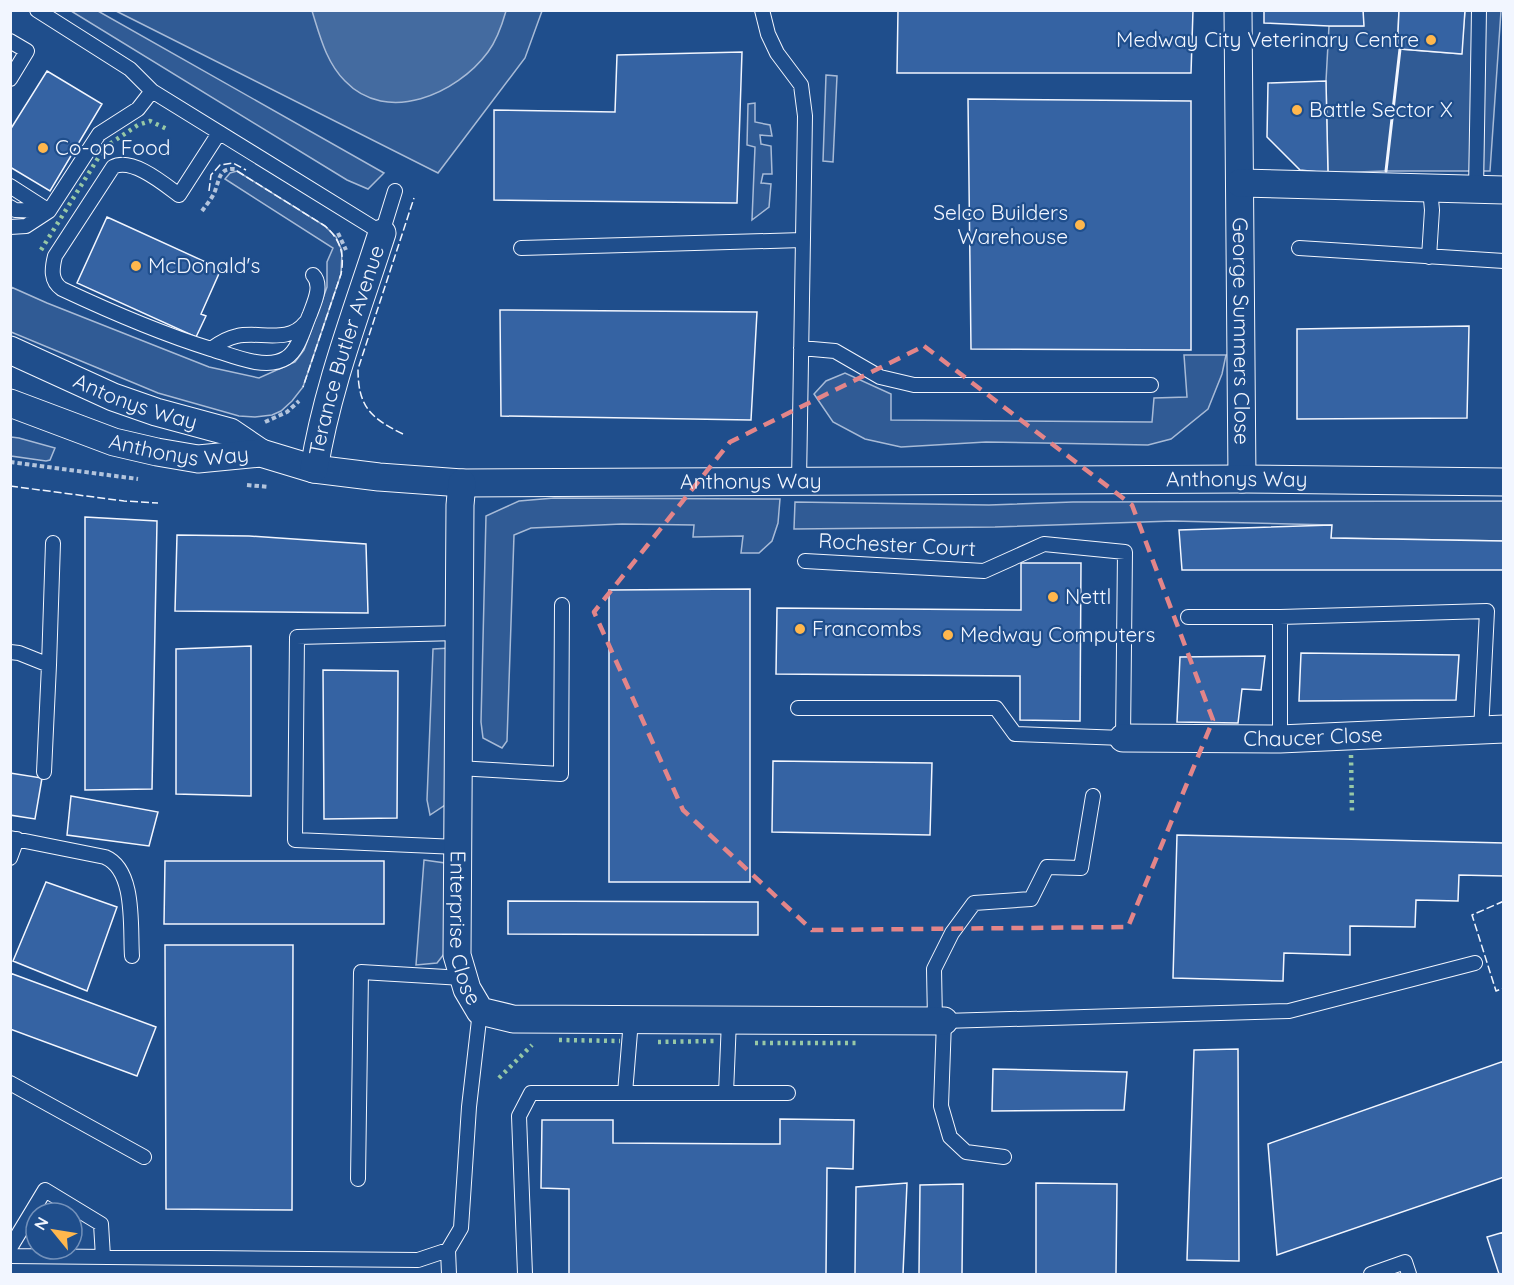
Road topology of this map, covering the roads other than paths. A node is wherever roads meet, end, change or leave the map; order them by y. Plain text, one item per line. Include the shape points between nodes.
1 (37, 10) edge
2 (762, 10) edge
3 (1238, 10) edge
4 (1479, 10) edge
5 (10, 40) edge
6 (10, 79) edge
7 (152, 91) junction
8 (219, 133) junction
9 (1240, 183) junction
10 (10, 186) edge
11 (1430, 189) junction
12 (1476, 190) junction
13 (1503, 190) edge
14 (395, 191) dead end
15 (10, 207) edge
16 (48, 211) junction
17 (10, 227) edge
18 (382, 233) junction
19 (802, 240) junction
20 (521, 248) dead end
21 (1299, 248) dead end
22 (1429, 257) junction
23 (1503, 261) edge
24 (313, 275) dead end
25 (305, 324) junction
26 (801, 348) junction
27 (211, 349) junction
28 (10, 350) edge
29 (1151, 385) dead end
30 (10, 403) edge
31 (261, 453) junction
32 (314, 469) junction
33 (1242, 479) junction
34 (799, 482) junction
35 (1503, 482) edge
36 (462, 483) junction
37 (53, 543) dead end
38 (805, 561) dead end
39 (562, 605) dead end
40 (1188, 617) dead end
41 (1281, 617) junction
42 (459, 633) junction
43 (10, 652) edge
44 (49, 665) junction
45 (798, 708) dead end
46 (1492, 730) edge
47 (1123, 738) junction
48 (1280, 739) junction
49 (458, 768) junction
50 (44, 772) dead end
51 (1093, 796) dead end
52 (14, 839) edge
53 (458, 847) junction
54 (10, 858) edge
55 (132, 956) dead end
56 (1475, 963) dead end
57 (463, 978) junction
58 (480, 1011) junction
59 (631, 1020) junction
60 (729, 1020) junction
61 (940, 1021) junction
62 (10, 1083) edge
63 (625, 1093) junction
64 (726, 1093) junction
65 (788, 1093) dead end
66 (144, 1157) dead end
67 (1004, 1157) dead end
68 (358, 1179) dead end
69 (10, 1248) edge
70 (448, 1250) junction
71 (10, 1256) edge
72 (103, 1257) junction
73 (449, 1275) edge
74 (525, 1275) edge
75 (1371, 1275) edge
76 (1409, 1275) edge

1 - 7 lane via 130,69
2 - 19 lane via 777,53 801,85 805,116
3 - 9 street, George Summers Close
4 - 12 lane
5 - 6 lane via 27,51
7 - 8 lane
7 - 16 lane via 138,109 99,134
8 - 18 lane
8 - 27 lane via 179,195 137,169 115,166 53,263 53,277 62,289 131,321
9 - 11 street
9 - 33 street, George Summers Close
10 - 16 lane
11 - 12 street
11 - 22 lane
12 - 13 street
14 - 18 lane
15 - 16 lane
16 - 17 lane via 26,226
18 - 32 street, Terance Butler Avenue via 326,410
19 - 20 lane
19 - 26 lane
21 - 22 lane
22 - 23 lane
24 - 25 lane via 317,290
25 - 27 lane via 297,332 287,334 233,336
25 - 27 lane via 291,354 279,361 243,360
26 - 29 lane via 835,351 880,377 914,385
26 - 34 lane
28 - 31 street, Antonys Way via 113,397 230,432
30 - 31 street, Anthonys Way via 114,442 157,452 198,459
31 - 32 street, Anthonys Way
32 - 36 street, Anthonys Way
33 - 34 street, Anthonys Way
33 - 35 street, Anthonys Way
34 - 36 street, Anthonys Way
36 - 42 street, Enterprise Close
37 - 44 lane
38 - 47 lane, Rochester Court via 984,571 1044,544 1125,552
39 - 49 lane via 561,774
40 - 41 lane
41 - 46 lane via 1487,611
41 - 48 lane
42 - 49 street, Enterprise Close
42 - 53 lane via 297,637 295,828 295,840
43 - 44 lane
44 - 50 lane
45 - 47 lane via 996,708 1015,734
46 - 48 street, Chaucer Close
47 - 48 street, Chaucer Close
49 - 53 street, Enterprise Close
51 - 61 lane via 1082,868 1047,867 1031,899 974,903 952,933 934,969
52 - 54 lane
52 - 55 lane via 113,861 128,888
53 - 57 street, Enterprise Close via 457,955
56 - 61 lane via 1289,1011
57 - 58 street, Enterprise Close
57 - 68 lane via 361,972
58 - 59 street, Enterprise Close via 513,1019
58 - 70 lane via 461,1228
59 - 60 street, Enterprise Close
59 - 63 lane
60 - 61 street, Enterprise Close
60 - 64 lane
61 - 67 lane via 941,1106 950,1137 966,1152
62 - 66 lane
63 - 64 lane
63 - 74 lane via 531,1093 519,1116
64 - 65 lane
69 - 72 lane via 45,1190 101,1224
70 - 72 lane via 418,1260
70 - 73 lane
71 - 72 lane
75 - 76 lane via 1405,1262

